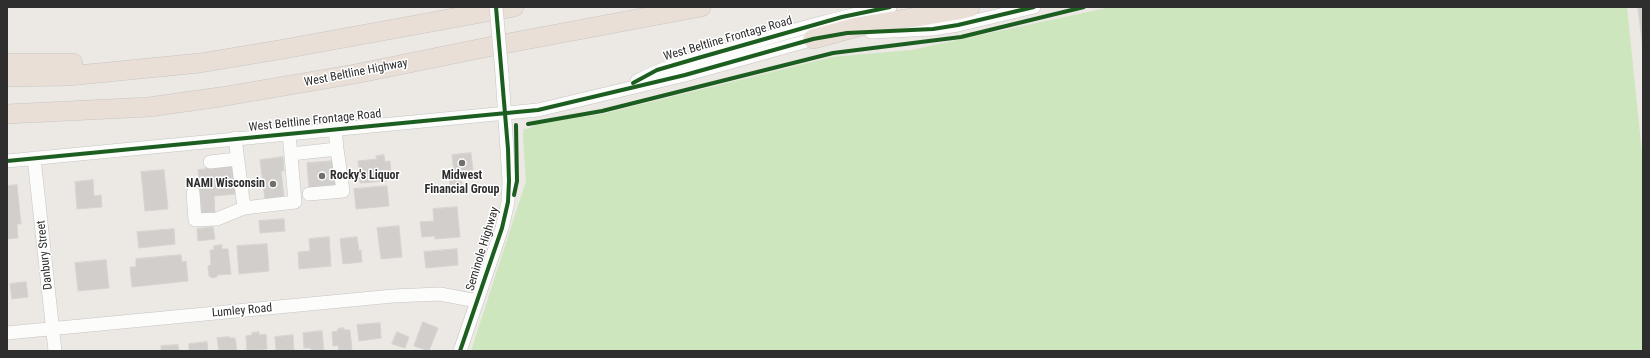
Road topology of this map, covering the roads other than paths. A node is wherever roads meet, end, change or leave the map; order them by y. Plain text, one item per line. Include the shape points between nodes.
1 (496, 7) edge
2 (514, 7) edge
3 (701, 7) edge
4 (890, 7) edge
5 (970, 7) edge
6 (1034, 7) edge
7 (812, 39) junction
8 (7, 63) edge
9 (200, 63) junction
10 (7, 77) edge
11 (623, 89) junction
12 (149, 108) junction
13 (505, 113) junction
14 (7, 114) edge
15 (7, 125) edge
16 (335, 128) junction
17 (289, 133) junction
18 (235, 138) junction
19 (337, 149) junction
20 (291, 154) junction
21 (34, 158) junction
22 (237, 159) junction
23 (7, 161) edge
24 (210, 162) dead end
25 (193, 193) dead end
26 (309, 194) dead end
27 (244, 208) junction
28 (477, 301) junction
29 (52, 329) junction
30 (7, 333) edge
31 (55, 351) edge
32 (460, 351) edge

1 - 13 street, Seminole Highway, bridge
2 - 9 highway
3 - 12 highway, West Beltline Highway via 355,74
4 - 11 street, West Beltline Frontage Road via 837,19 657,70
5 - 7 highway via 857,27
6 - 7 street, West Beltline Frontage Road via 934,29 847,34
7 - 11 street, West Beltline Frontage Road via 685,75
8 - 9 highway
9 - 10 highway via 68,76
11 - 13 street, West Beltline Frontage Road via 538,110
12 - 14 highway, West Beltline Highway
12 - 15 highway
13 - 16 street, West Beltline Frontage Road
13 - 28 street, Seminole Highway via 510,181 508,202 502,228
16 - 17 street, West Beltline Frontage Road
16 - 19 street
17 - 18 street, West Beltline Frontage Road
17 - 20 street
18 - 21 street, West Beltline Frontage Road
18 - 22 street
19 - 20 street
19 - 26 street via 343,191
20 - 27 street via 295,202
21 - 23 street, West Beltline Frontage Road
21 - 29 street, Danbury Street
22 - 24 street
22 - 27 street
25 - 27 street via 195,220 218,218
28 - 29 street, Lumley Road via 440,294 393,296
28 - 32 street, Seminole Highway
29 - 30 street, Lumley Road
29 - 31 street, Danbury Street

